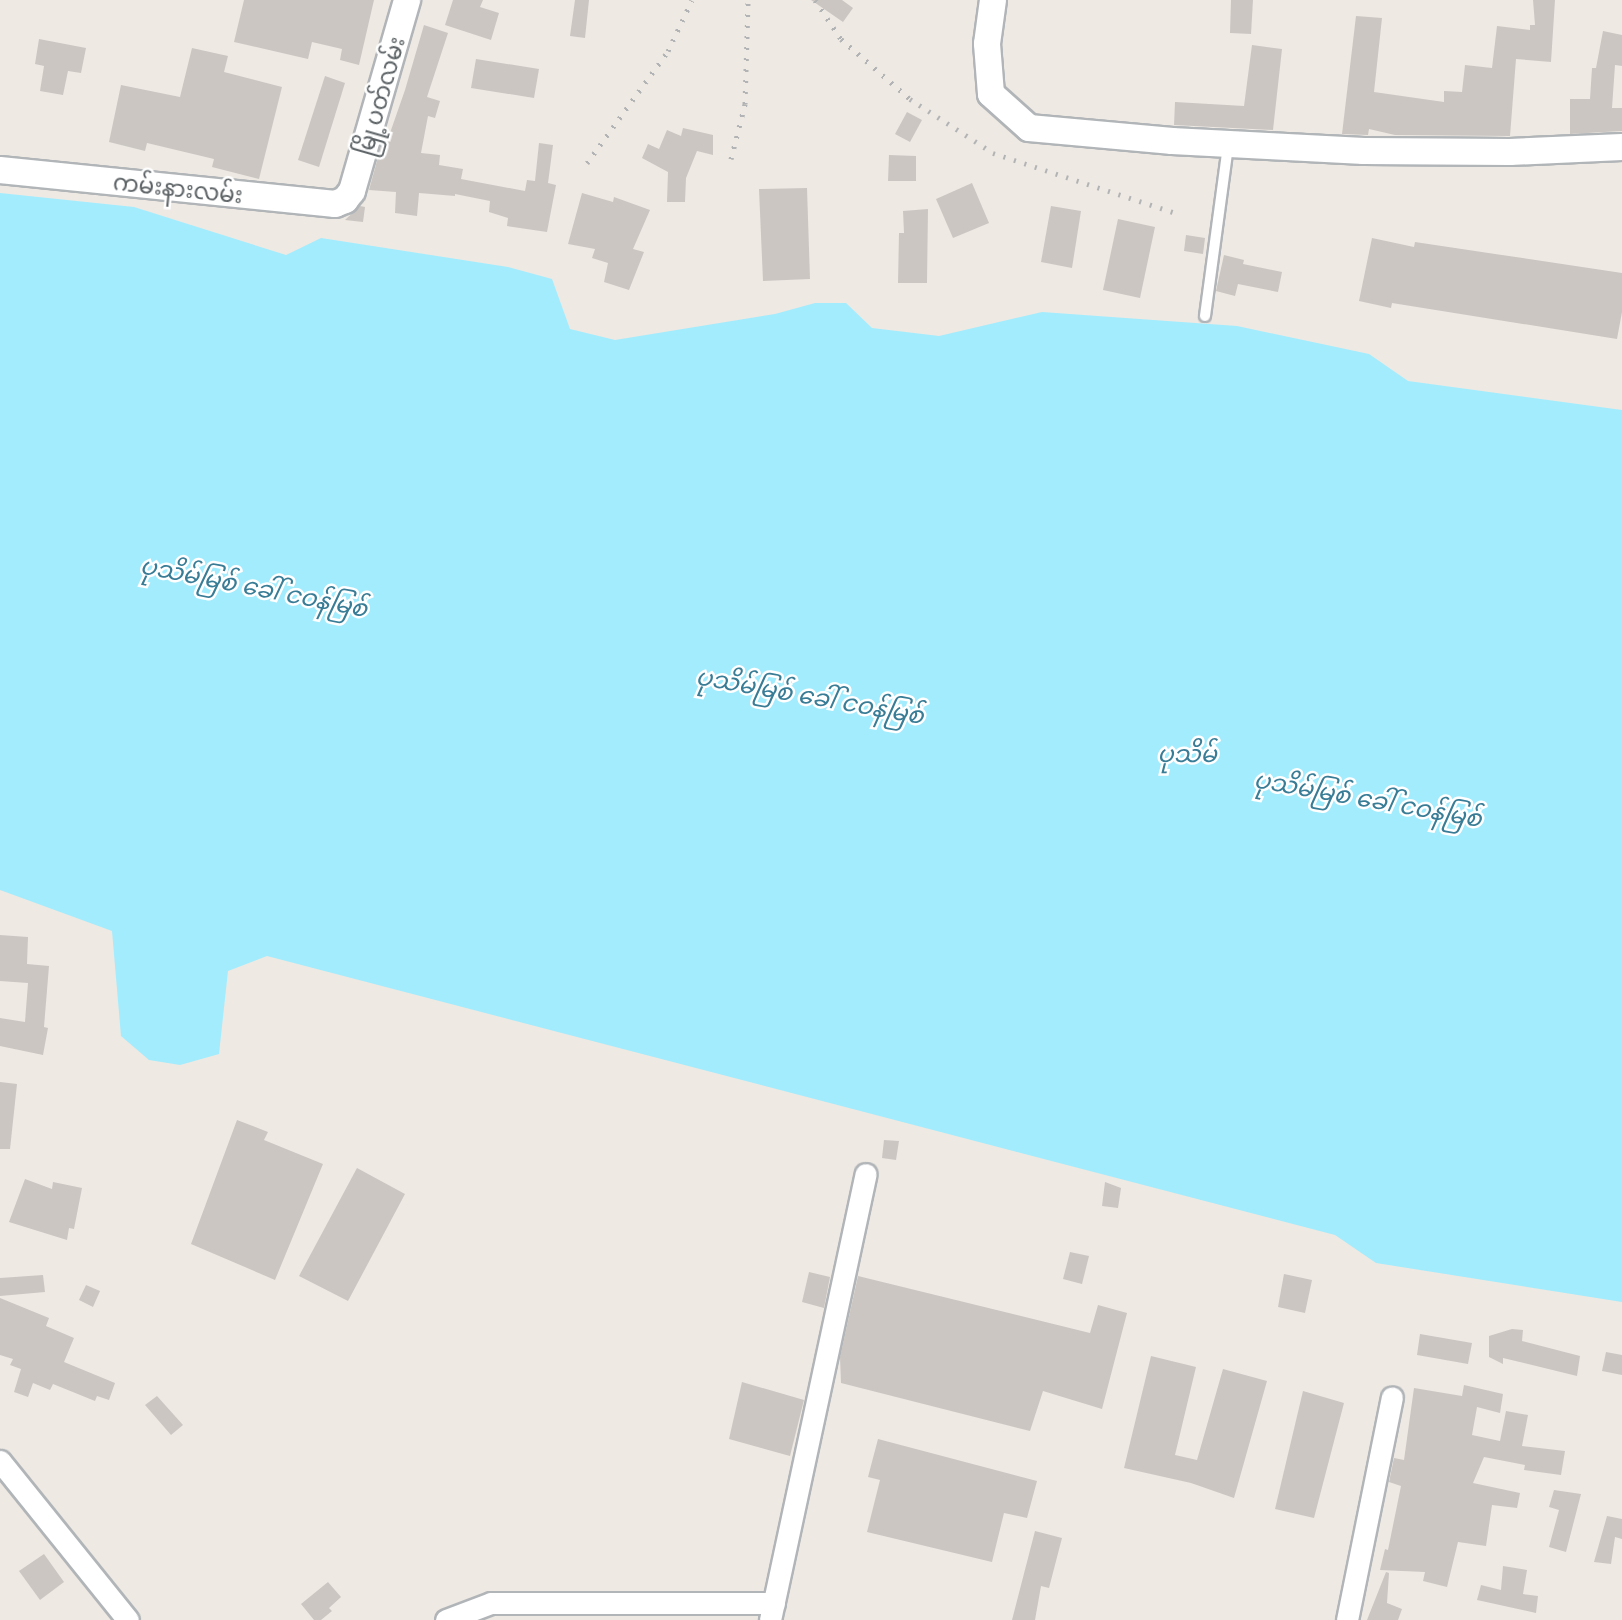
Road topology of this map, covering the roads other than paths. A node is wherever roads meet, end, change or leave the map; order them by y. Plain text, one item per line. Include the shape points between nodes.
1 (407, 0) edge
2 (993, 0) edge
3 (1228, 145) junction
4 (1622, 148) edge
5 (0, 170) edge
6 (352, 191) joint
7 (1205, 316) dead end
8 (866, 1174) dead end
9 (1392, 1397) dead end
10 (0, 1461) edge
11 (772, 1612) edge
12 (128, 1620) edge
13 (446, 1620) edge
14 (1347, 1620) edge

1 - 6 street, မြို့ပတ်လမ်း
2 - 3 street via 987,44 991,94 1029,128
3 - 4 street via 1426,152
3 - 7 lane
5 - 6 street, ကမ်းနားလမ်း via 335,204
8 - 11 street
9 - 14 street
10 - 12 street
11 - 13 street via 491,1603

